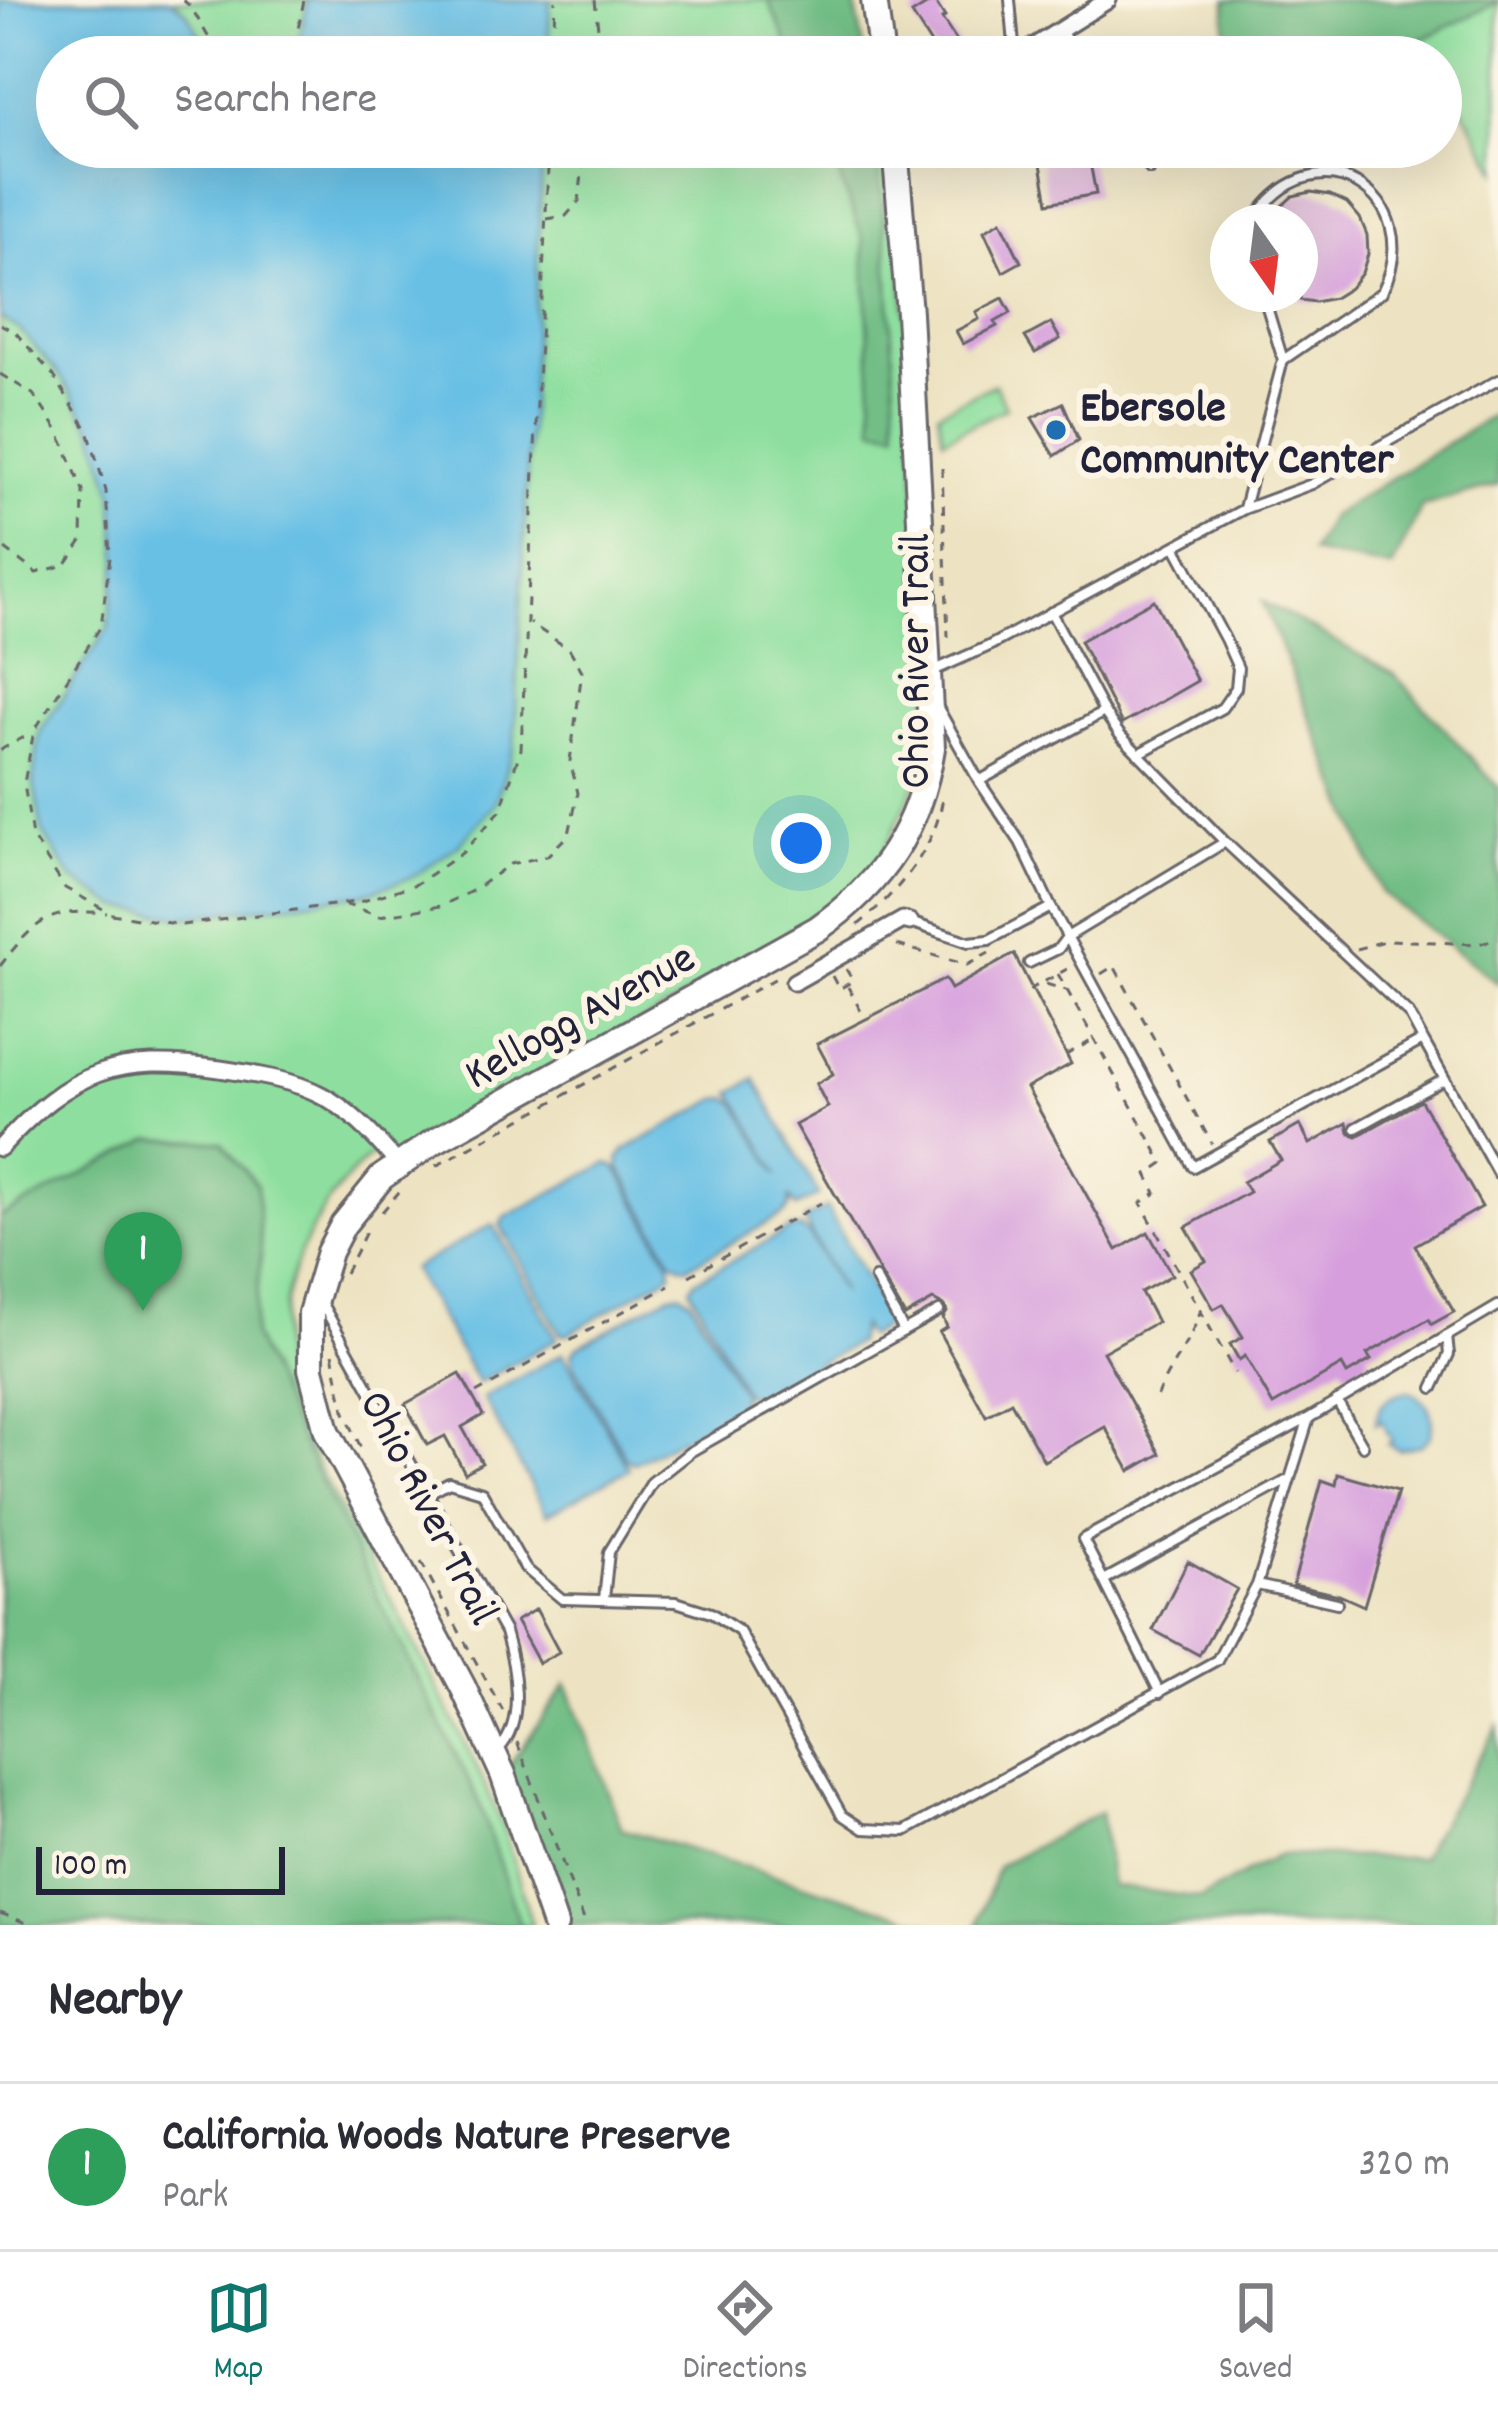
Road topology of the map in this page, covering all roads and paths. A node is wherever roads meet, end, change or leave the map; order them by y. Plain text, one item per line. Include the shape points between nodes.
1 (183, 0) edge
2 (304, 0) edge
3 (555, 0) edge
4 (595, 0) edge
5 (874, 0) edge
6 (1010, 0) edge
7 (1108, 0) edge
8 (1060, 30) junction
9 (208, 36) edge
10 (297, 36) edge
11 (554, 36) edge
12 (599, 36) edge
13 (880, 36) edge
14 (1014, 36) edge
15 (1050, 36) edge
16 (1064, 36) edge
17 (547, 168) edge
18 (583, 168) edge
19 (897, 168) edge
20 (1266, 204) edge
21 (545, 219) junction
22 (1268, 312) edge
23 (0, 324) edge
24 (1283, 360) junction
25 (0, 374) edge
26 (1498, 380) edge
27 (942, 468) dead end
28 (1244, 509) junction
29 (0, 545) edge
30 (1175, 546) junction
31 (1051, 612) junction
32 (527, 621) junction
33 (936, 677) junction
34 (1104, 712) junction
35 (34, 731) junction
36 (0, 750) edge
37 (1138, 754) junction
38 (944, 781) dead end
39 (979, 781) junction
40 (1225, 842) junction
41 (343, 904) junction
42 (1051, 907) junction
43 (112, 914) junction
44 (910, 922) joint
45 (846, 935) dead end
46 (1067, 937) junction
47 (1498, 938) edge
48 (1343, 952) junction
49 (1029, 963) dead end
50 (0, 966) edge
51 (1067, 969) dead end
52 (1058, 974) junction
53 (1099, 974) dead end
54 (793, 975) joint
55 (1042, 983) junction
56 (846, 985) dead end
57 (1029, 990) dead end
58 (1067, 990) junction
59 (864, 1017) dead end
60 (1094, 1039) junction
61 (1423, 1040) junction
62 (1066, 1055) dead end
63 (1445, 1079) junction
64 (1356, 1128) dead end
65 (0, 1148) edge
66 (1218, 1153) junction
67 (425, 1172) dead end
68 (1498, 1174) edge
69 (400, 1177) junction
70 (821, 1203) dead end
71 (689, 1276) dead end
72 (875, 1278) dead end
73 (342, 1279) dead end
74 (669, 1286) dead end
75 (316, 1292) junction
76 (1498, 1306) edge
77 (1200, 1310) junction
78 (938, 1311) dead end
79 (334, 1325) junction
80 (904, 1331) junction
81 (1447, 1336) junction
82 (1235, 1373) dead end
83 (1433, 1388) dead end
84 (476, 1393) dead end
85 (1157, 1396) dead end
86 (1337, 1401) junction
87 (1309, 1418) junction
88 (1363, 1446) dead end
89 (368, 1463) dead end
90 (1289, 1480) junction
91 (429, 1493) junction
92 (414, 1549) dead end
93 (1104, 1580) junction
94 (1257, 1585) junction
95 (604, 1599) junction
96 (1337, 1603) dead end
97 (1160, 1693) junction
98 (512, 1728) junction
99 (494, 1754) junction
100 (0, 1912) edge
101 (32, 1925) edge
102 (555, 1925) edge
103 (586, 1925) edge

1 - 9 path
2 - 10 path
3 - 11 path
4 - 12 path
5 - 13 main road
6 - 14 lane
7 - 8 street
8 - 15 street
8 - 16 lane
17 - 21 path
18 - 21 path via 579,201 566,216
19 - 33 main road, Kellogg Avenue
20 - 24 lane via 1286,187 1338,174 1356,179 1389,224 1396,249 1382,292
21 - 32 path
22 - 24 lane
23 - 35 path via 65,394 88,431 106,491 110,557 101,626
24 - 28 lane
25 - 29 path via 33,394 83,491 82,541 65,565 36,573
26 - 28 lane via 1312,484
27 - 33 path, Ohio River Trail
28 - 30 lane
30 - 31 lane
30 - 37 lane via 1226,639 1236,688 1222,708
31 - 33 lane
31 - 34 lane
32 - 41 path via 521,749 500,811 462,853 416,884
32 - 41 path via 570,650 582,671 569,834 547,856 510,864 441,906 379,916
33 - 39 lane
33 - 69 main road, Kellogg Avenue via 932,748 914,818 887,867 843,911 433,1142
34 - 37 lane
34 - 39 lane
35 - 36 path
35 - 43 path via 24,783 32,837 65,888
37 - 40 lane
38 - 45 path, Ohio River Trail via 941,813 919,857
39 - 42 lane
40 - 46 lane
40 - 48 lane
41 - 43 path via 182,925
42 - 44 lane via 988,940 969,942
42 - 46 lane
43 - 50 path via 69,910 28,929
44 - 54 street
46 - 49 lane
46 - 66 lane via 1193,1167
47 - 48 path via 1389,940
48 - 61 lane via 1408,1014
51 - 52 path
52 - 55 path
52 - 58 path
53 - 66 path via 1114,966
54 - 67 path
55 - 57 path
55 - 58 path
56 - 59 path
58 - 60 path
60 - 62 path
60 - 77 path via 1163,1163 1147,1174 1156,1193 1141,1203
61 - 63 lane
61 - 66 lane
63 - 64 lane
63 - 68 lane
65 - 69 street via 36,1111 88,1078 166,1061 319,1091 365,1125
69 - 73 path
69 - 75 main road, Kellogg Avenue via 363,1196
70 - 71 path
72 - 80 lane
74 - 84 path
75 - 79 lane
75 - 99 main road, Kellogg Avenue via 311,1369 327,1431
76 - 81 lane
77 - 82 path
77 - 85 path
78 - 80 lane
79 - 89 path, Ohio River Trail via 339,1387
79 - 91 lane
80 - 95 lane via 652,1481 609,1552
81 - 83 lane via 1449,1354
81 - 86 lane
86 - 87 lane
86 - 88 lane
87 - 90 lane
87 - 93 lane via 1083,1539
90 - 93 lane
90 - 94 lane
91 - 95 lane via 449,1482 482,1492 542,1585 562,1599
91 - 98 lane via 506,1632
92 - 98 path, Ohio River Trail
93 - 97 lane
94 - 96 lane
94 - 97 lane via 1217,1660
95 - 97 lane via 692,1605 740,1631 836,1806 876,1832 915,1827
98 - 99 lane
98 - 103 path, Ohio River Trail
99 - 102 main road, Kellogg Avenue
100 - 101 path

